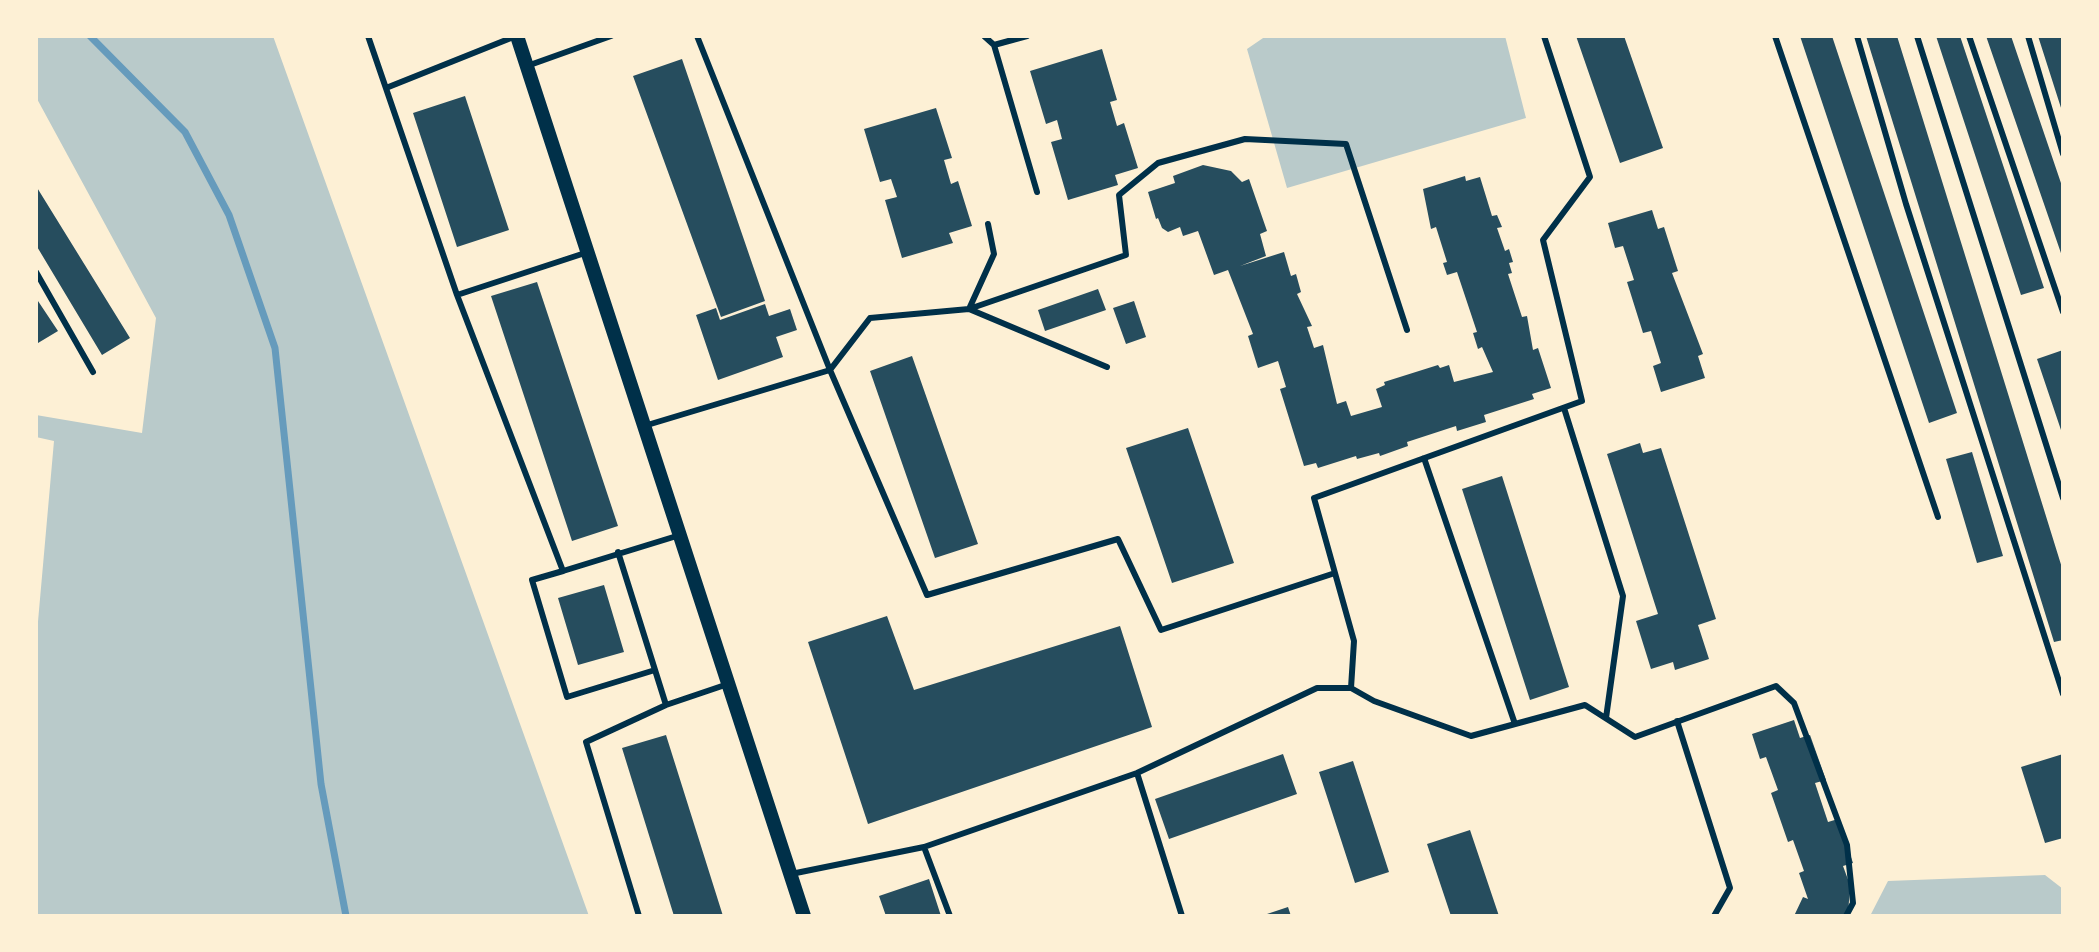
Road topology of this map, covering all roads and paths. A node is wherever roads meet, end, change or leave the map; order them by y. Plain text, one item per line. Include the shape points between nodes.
1 (368, 36) edge
2 (517, 36) edge
3 (611, 36) edge
4 (697, 36) edge
5 (984, 36) edge
6 (1027, 36) edge
7 (1544, 36) edge
8 (1775, 36) edge
9 (1857, 36) edge
10 (1917, 36) edge
11 (1969, 36) edge
12 (2028, 36) edge
13 (994, 45) junction
14 (527, 66) junction
15 (386, 88) junction
16 (2063, 154) edge
17 (1037, 192) dead end
18 (988, 224) dead end
19 (587, 252) junction
20 (36, 272) edge
21 (457, 295) junction
22 (969, 309) junction
23 (2063, 312) edge
24 (1407, 330) dead end
25 (1107, 367) dead end
26 (830, 370) junction
27 (93, 372) dead end
28 (1564, 408) junction
29 (644, 426) junction
30 (1424, 458) junction
31 (2063, 498) edge
32 (1938, 517) dead end
33 (680, 535) junction
34 (618, 552) junction
35 (563, 571) junction
36 (1335, 573) junction
37 (655, 670) junction
38 (728, 684) junction
39 (1351, 688) junction
40 (2063, 694) edge
41 (666, 705) junction
42 (1606, 718) junction
43 (1677, 721) junction
44 (1515, 724) junction
45 (1137, 773) junction
46 (924, 847) junction
47 (790, 875) junction
48 (639, 916) edge
49 (804, 916) edge
50 (950, 916) edge
51 (1182, 916) edge
52 (1714, 916) edge
53 (1846, 916) edge

1 - 15 lane
2 - 14 street
2 - 15 lane
3 - 14 lane
4 - 26 lane
5 - 13 lane
6 - 13 lane
7 - 28 lane via 1590,177 1543,240 1582,401
8 - 32 lane
9 - 40 lane
10 - 31 lane
11 - 23 lane
12 - 16 lane
13 - 17 lane
14 - 19 street
15 - 21 lane
18 - 22 lane via 994,254
19 - 21 lane
19 - 29 street
20 - 27 lane
21 - 35 lane
22 - 24 lane via 1126,255 1119,195 1158,163 1245,139 1331,143 1346,144
22 - 25 lane
22 - 26 lane via 870,318
26 - 29 lane
26 - 36 lane via 927,595 1118,539 1161,630
28 - 30 lane
28 - 42 lane via 1623,596
29 - 33 street
30 - 36 lane via 1314,498
30 - 44 lane
33 - 34 lane
33 - 38 street
34 - 35 lane
34 - 37 lane
35 - 37 lane via 532,580 567,697
36 - 39 lane via 1354,641
37 - 41 lane
38 - 41 lane
38 - 47 street
39 - 44 lane via 1471,736
39 - 45 lane via 1317,688
41 - 48 lane via 586,742
42 - 43 lane via 1635,737
42 - 44 lane via 1585,705
43 - 52 lane via 1730,888
43 - 53 lane via 1776,686 1794,703 1847,845 1853,903
45 - 46 lane
45 - 51 lane
46 - 47 lane
46 - 50 lane
47 - 49 street

